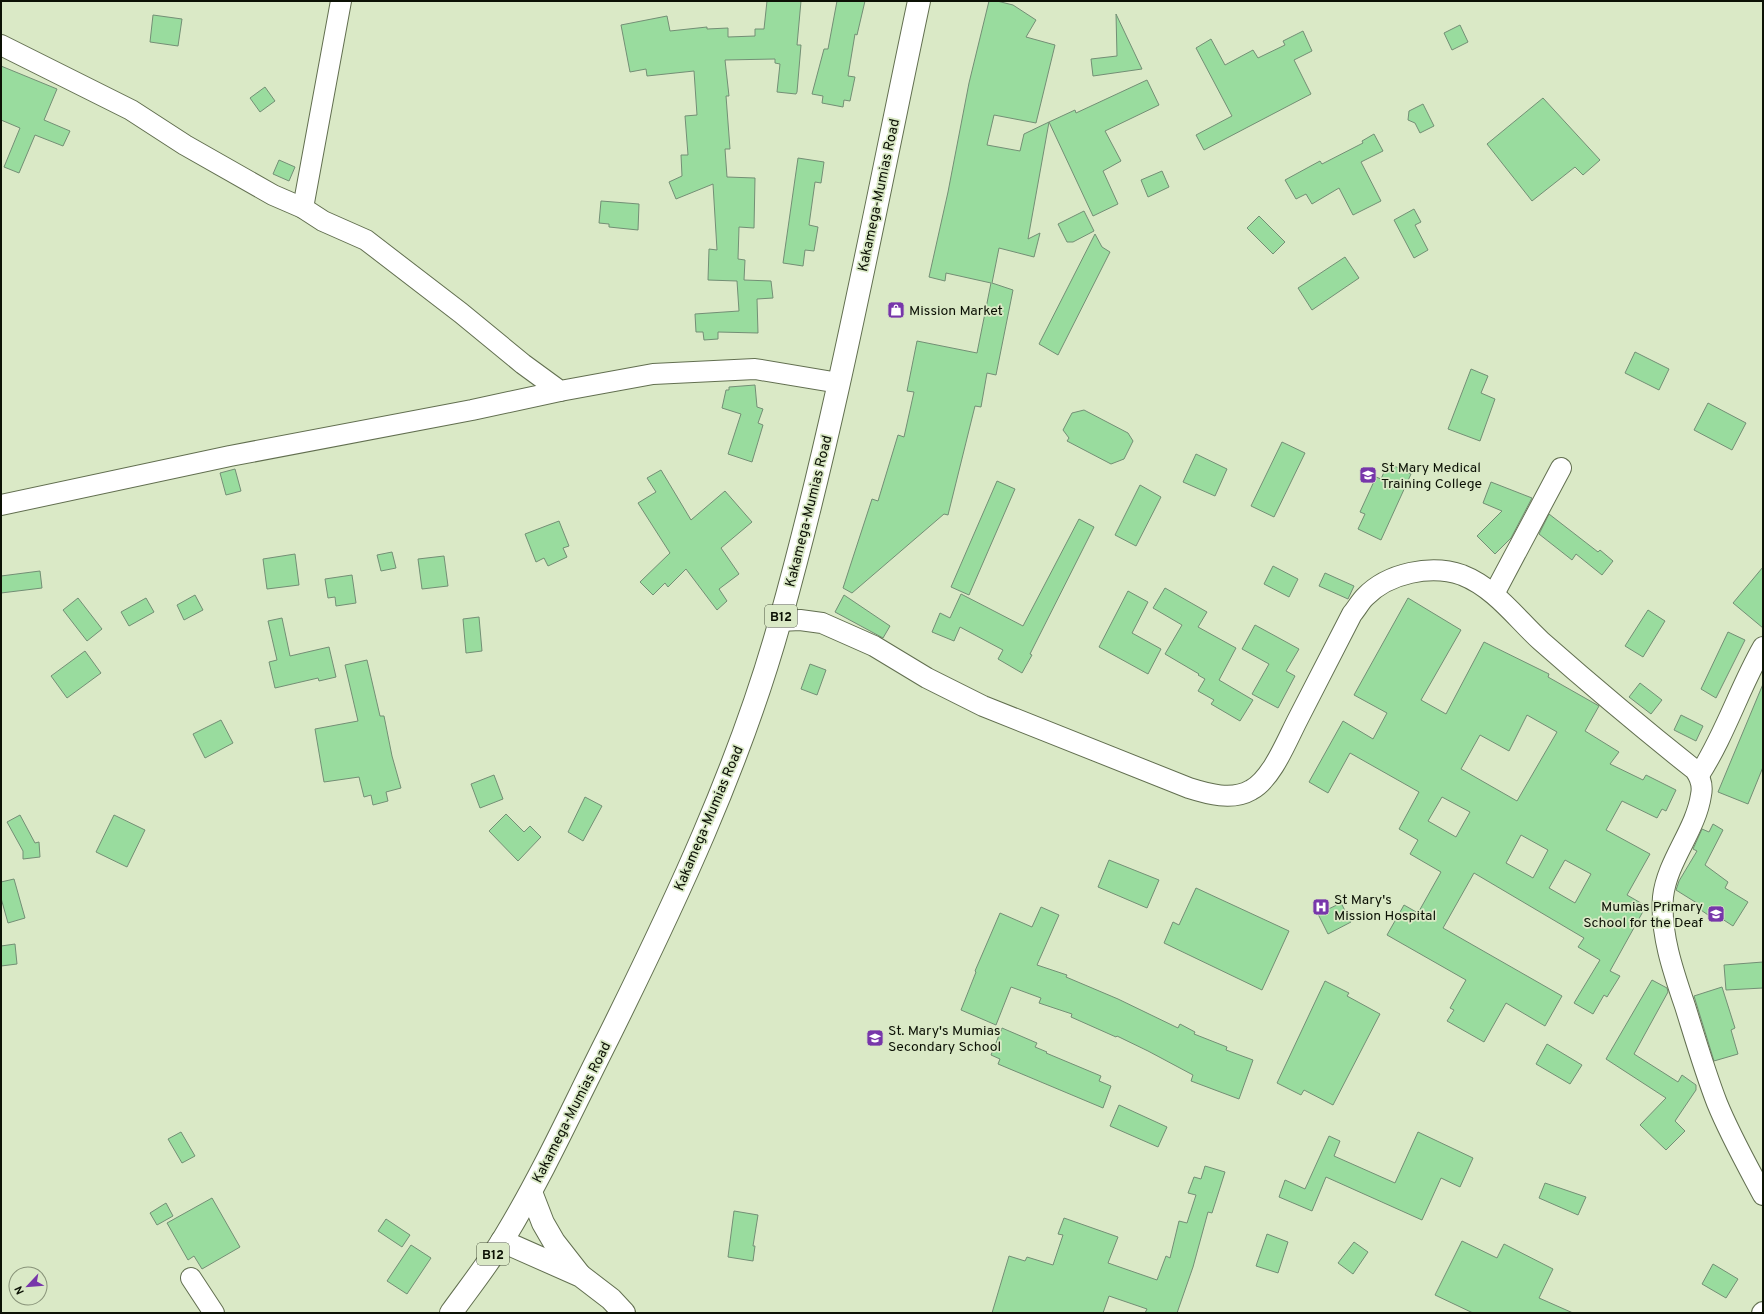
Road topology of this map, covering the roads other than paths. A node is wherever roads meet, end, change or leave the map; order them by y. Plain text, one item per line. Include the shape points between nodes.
1 (341, 1) edge
2 (919, 1) edge
3 (1, 45) edge
4 (302, 208) junction
5 (839, 383) junction
6 (560, 391) junction
7 (1561, 468) dead end
8 (1, 505) edge
9 (1494, 594) junction
10 (780, 621) junction
11 (1763, 647) edge
12 (1699, 775) junction
13 (531, 1192) junction
14 (1763, 1195) edge
15 (502, 1241) junction
16 (581, 1276) junction
17 (191, 1278) dead end
18 (214, 1313) edge
19 (451, 1313) edge
20 (624, 1313) edge

1 - 4 street
2 - 5 main road, Kakamega-Mumias Road / B12
3 - 4 street via 131,110 185,145 273,195
4 - 6 street via 322,221 366,240
5 - 6 street via 755,369 653,374
5 - 10 main road, Kakamega-Mumias Road / B12
6 - 8 street via 230,456
7 - 9 street
9 - 10 street via 1463,576 1450,572 1428,571 1399,576 1374,590 1352,614 1272,767 1252,790 1223,796 1189,788 983,706 927,678 874,646 822,623
9 - 12 street via 1540,640
10 - 13 main road, Kakamega-Mumias Road / B12 via 755,704 696,852 632,989
11 - 12 street via 1725,730
12 - 14 street via 1702,787 1700,801 1677,854 1664,895 1664,927 1676,979 1717,1103
13 - 15 main road, B12
13 - 16 main road via 543,1223 554,1242
15 - 16 main road
15 - 19 main road, B12
16 - 20 main road via 611,1299
17 - 18 street

